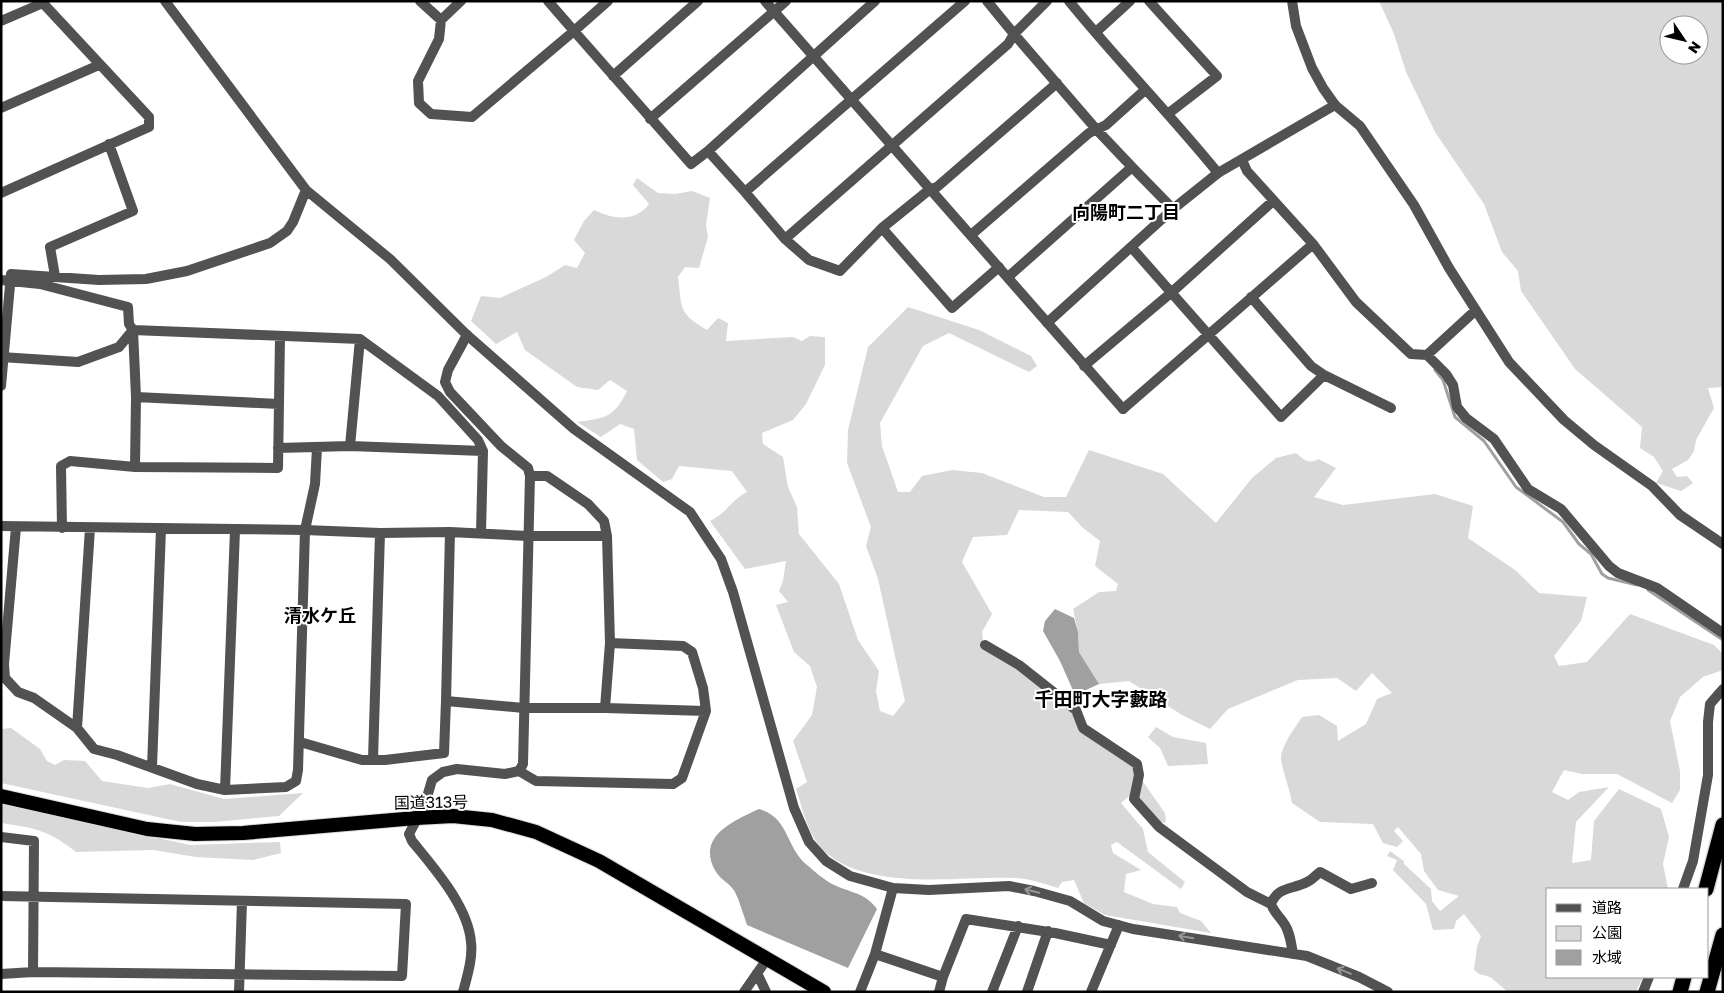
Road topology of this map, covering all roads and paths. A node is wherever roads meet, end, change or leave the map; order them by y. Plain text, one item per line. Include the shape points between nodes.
1 (165, 1) edge
2 (420, 1) edge
3 (462, 1) edge
4 (548, 1) edge
5 (608, 1) edge
6 (698, 1) edge
7 (765, 1) edge
8 (786, 1) edge
9 (876, 1) edge
10 (965, 1) edge
11 (987, 1) edge
12 (1047, 1) edge
13 (1130, 1) edge
14 (1149, 1) edge
15 (1292, 1) edge
16 (42, 2) edge
17 (1075, 3) edge
18 (774, 11) junction
19 (441, 20) junction
20 (1, 21) edge
21 (574, 31) junction
22 (1096, 32) junction
23 (1014, 34) junction
24 (814, 56) junction
25 (99, 65) junction
26 (614, 76) junction
27 (1057, 83) junction
28 (1146, 90) junction
29 (853, 100) junction
30 (1335, 105) junction
31 (1, 108) edge
32 (1169, 113) junction
33 (650, 118) junction
34 (1096, 129) junction
35 (109, 144) junction
36 (891, 145) junction
37 (708, 151) junction
38 (1242, 160) junction
39 (1132, 167) junction
40 (1218, 173) junction
41 (306, 190) junction
42 (929, 190) junction
43 (745, 192) junction
44 (1, 193) edge
45 (1273, 201) junction
46 (1173, 209) junction
47 (882, 228) junction
48 (971, 235) junction
49 (785, 239) junction
50 (1313, 244) junction
51 (1132, 248) junction
52 (998, 267) junction
53 (54, 276) junction
54 (1008, 277) junction
55 (5, 280) edge
56 (1172, 292) junction
57 (1251, 297) junction
58 (1476, 310) junction
59 (1047, 322) junction
60 (133, 330) junction
61 (1210, 334) junction
62 (467, 335) junction
63 (280, 336) junction
64 (360, 339) junction
65 (1427, 355) junction
66 (2, 357) edge
67 (1084, 366) junction
68 (1324, 375) junction
69 (1, 386) edge
70 (136, 397) junction
71 (279, 404) junction
72 (1391, 408) dead end
73 (350, 446) junction
74 (278, 448) junction
75 (317, 448) junction
76 (483, 451) junction
77 (134, 466) junction
78 (530, 476) junction
79 (1, 526) edge
80 (16, 527) junction
81 (62, 528) junction
82 (90, 528) junction
83 (161, 529) junction
84 (235, 530) junction
85 (304, 530) junction
86 (450, 532) junction
87 (481, 533) junction
88 (380, 534) junction
89 (528, 536) junction
90 (607, 536) junction
91 (1723, 544) edge
92 (6, 586) edge
93 (1723, 633) edge
94 (610, 643) junction
95 (985, 644) dead end
96 (1723, 689) edge
97 (446, 701) junction
98 (524, 708) junction
99 (605, 708) junction
100 (706, 712) junction
101 (77, 728) junction
102 (300, 742) junction
103 (373, 759) junction
104 (152, 767) junction
105 (519, 771) junction
106 (225, 790) junction
107 (1, 796) edge
108 (416, 818) junction
109 (1723, 825) edge
110 (1, 837) edge
111 (1372, 883) dead end
112 (893, 888) junction
113 (1683, 888) edge
114 (1706, 888) edge
115 (1, 896) edge
116 (34, 896) junction
117 (242, 901) junction
118 (1271, 904) junction
119 (1119, 925) junction
120 (1018, 926) junction
121 (1048, 932) junction
122 (1723, 934) edge
123 (1111, 945) junction
124 (875, 954) junction
125 (1293, 954) junction
126 (767, 959) junction
127 (33, 972) junction
128 (757, 973) junction
129 (1, 974) edge
130 (240, 974) junction
131 (943, 977) junction
132 (1649, 978) edge
133 (1684, 978) edge
134 (239, 992) edge
135 (463, 992) edge
136 (744, 992) edge
137 (766, 992) edge
138 (824, 992) edge
139 (860, 992) edge
140 (939, 992) edge
141 (992, 992) edge
142 (1027, 992) edge
143 (1091, 992) edge
144 (1388, 992) edge
145 (1643, 992) edge
146 (1680, 992) edge
147 (1707, 992) edge

1 - 41 street
2 - 19 street
3 - 19 street
4 - 21 street
5 - 21 street
6 - 26 street
7 - 18 street
8 - 18 street
9 - 24 street
10 - 29 street
11 - 23 street
12 - 23 street
13 - 22 street
14 - 32 street via 1217,76
15 - 30 street via 1296,26 1312,68
16 - 20 street
16 - 25 street
17 - 22 street
18 - 24 street
18 - 33 street
19 - 21 street via 439,38 418,81 419,103 432,114 446,116 472,117
21 - 26 street
22 - 28 street
23 - 27 street
23 - 36 street via 1008,44
24 - 29 street
24 - 37 street
25 - 31 street
25 - 35 street via 149,117 149,127
26 - 33 street
27 - 34 street
27 - 42 street via 937,187
28 - 32 street
28 - 34 street via 1106,125
29 - 36 street
29 - 43 street
30 - 38 street
30 - 58 street via 1360,126 1414,205
32 - 40 street
33 - 37 street via 691,164
34 - 39 street
34 - 48 street
35 - 44 street
35 - 53 street via 133,211 50,247
36 - 42 street
36 - 49 street
37 - 43 street
38 - 40 street
38 - 45 street
39 - 46 street
39 - 54 street
40 - 46 street
41 - 53 street via 287,231 270,243 187,271 146,279 99,280
41 - 62 street via 390,259
42 - 47 street
42 - 48 street
43 - 49 street
45 - 50 street
45 - 56 street
46 - 51 street
47 - 49 street via 840,271 809,260
47 - 52 street via 952,308
48 - 52 street
50 - 57 street
50 - 65 street via 1356,302 1391,337 1410,354
51 - 56 street
51 - 59 street
52 - 54 street
53 - 55 street via 10,274
54 - 59 street
55 - 60 street via 40,284 128,307 129,324
55 - 66 street
56 - 61 street
56 - 67 street
57 - 61 street
57 - 68 street via 1311,366
58 - 65 street
58 - 91 street via 1509,362 1564,420 1652,486 1680,515
59 - 67 street
60 - 63 street
60 - 66 street via 119,347 78,362
60 - 70 street
61 - 67 street via 1124,409
61 - 68 street via 1281,417
62 - 78 street via 445,382 450,392 501,446 528,468
62 - 112 street via 574,429 690,512 721,559 733,592 794,808 809,842 826,861 850,876
63 - 64 street
63 - 71 street
64 - 73 street
64 - 76 street via 438,396 478,440
65 - 93 street via 1453,385 1457,407 1466,418 1494,439 1528,489 1561,509 1609,566 1618,573 1657,588
66 - 69 street
68 - 72 street
70 - 71 street
70 - 77 street
71 - 74 street
73 - 75 street
73 - 76 street
74 - 75 street
74 - 77 street via 278,468
75 - 85 street via 314,484
76 - 87 street
77 - 81 street via 70,461 61,466
78 - 89 street
78 - 90 street via 547,476 588,504 604,522
79 - 80 street
80 - 81 street
80 - 92 street
81 - 82 street
82 - 83 street
82 - 101 street
83 - 84 street
83 - 104 street
84 - 85 street
84 - 106 street
85 - 88 street
85 - 102 street
86 - 87 street
86 - 88 street
86 - 97 street
87 - 89 street
88 - 103 street
89 - 90 street
89 - 98 street
90 - 94 street
92 - 101 street via 6,678 18,692 34,698
94 - 99 street
94 - 100 street via 683,646 692,652 703,688
95 - 118 street via 1018,664 1076,710 1083,728 1137,764 1139,775 1134,799 1159,827 1247,892
96 - 113 street via 1710,704 1708,774 1693,861
97 - 98 street
97 - 103 street via 444,754
98 - 99 street
98 - 105 street via 523,764
99 - 100 street
100 - 105 street via 682,778 673,784 536,781
101 - 104 street via 94,749
102 - 103 street via 362,760
102 - 106 street via 296,781 286,787
104 - 106 street via 197,784
105 - 108 street via 505,774 457,769 443,772 432,780 425,804
107 - 108 highway, 国道313号 via 147,829 195,834 243,834
108 - 126 highway, 国道313号 via 453,816 492,820 536,832 599,860
108 - 135 street via 409,834 412,841 451,890 471,942
109 - 114 highway
110 - 116 street via 34,841
111 - 118 street via 1351,889 1320,872 1307,882 1286,887 1274,896
119 -> 112 street via 1102,921 1070,901 1009,886 929,890
112 - 124 street
115 - 116 street
116 - 117 street
116 - 127 street
117 - 130 street
117 - 130 street via 406,904 402,976
118 - 125 street via 1290,935
119 - 123 street
125 -> 119 street
120 - 121 street
120 - 131 street via 966,919
120 - 141 street
121 - 123 street
121 - 142 street
122 - 147 highway
123 - 143 street
124 - 131 street
124 - 139 street
144 -> 125 street via 1307,956
126 - 128 street
126 - 138 highway, 国道313号
127 - 129 street
127 - 130 street
128 - 136 street
128 - 137 street
130 - 134 street
131 - 140 street
132 - 145 street
133 - 146 highway

